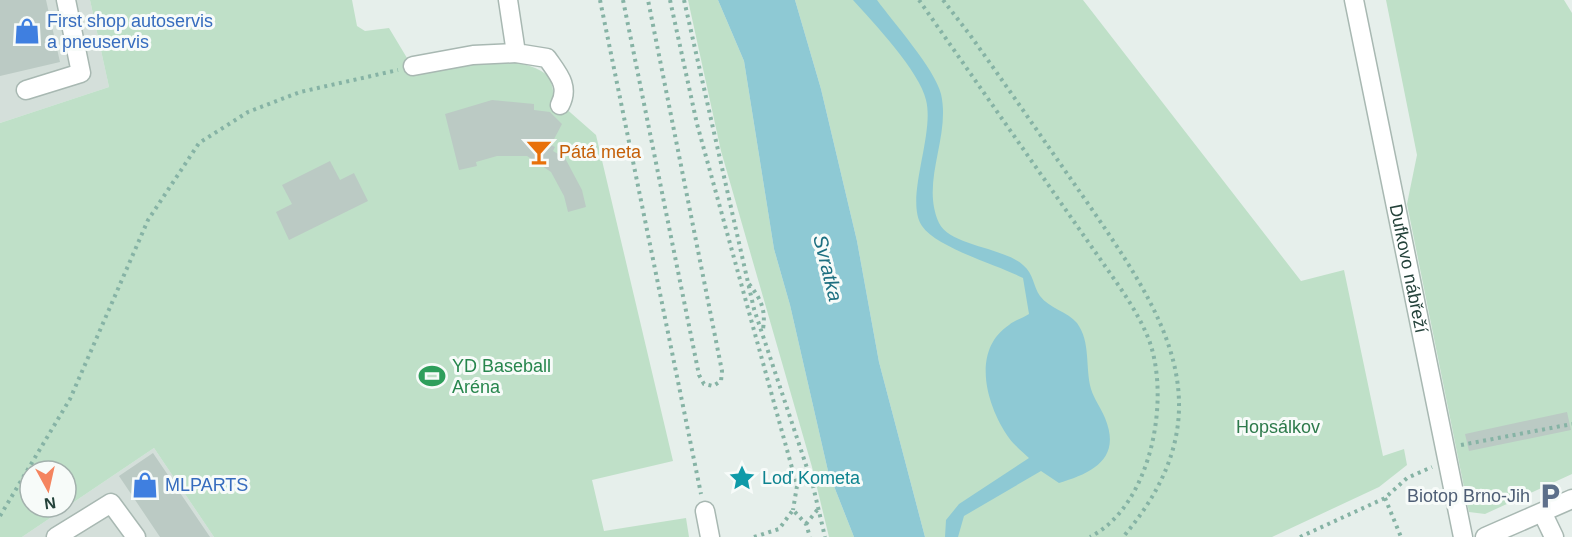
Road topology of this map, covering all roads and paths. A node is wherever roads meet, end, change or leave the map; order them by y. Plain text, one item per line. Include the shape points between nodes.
1 (66, 0) edge
2 (508, 0) edge
3 (600, 0) edge
4 (623, 0) edge
5 (648, 0) edge
6 (670, 0) edge
7 (684, 0) edge
8 (919, 0) edge
9 (943, 0) edge
10 (1354, 0) edge
11 (516, 53) junction
12 (413, 66) joint
13 (26, 90) dead end
14 (560, 105) dead end
15 (749, 284) junction
16 (762, 332) junction
17 (1572, 424) edge
18 (1446, 457) junction
19 (1385, 498) junction
20 (1572, 500) edge
21 (818, 509) junction
22 (793, 510) junction
23 (705, 511) joint
24 (1543, 514) junction
25 (0, 516) edge
26 (806, 524) junction
27 (1105, 530) junction
28 (56, 537) edge
29 (136, 537) edge
30 (710, 537) edge
31 (754, 537) edge
32 (810, 537) edge
33 (825, 537) edge
34 (1090, 537) edge
35 (1099, 537) edge
36 (1123, 537) edge
37 (1300, 537) edge
38 (1401, 537) edge
39 (1463, 537) edge
40 (1485, 537) edge
41 (1554, 537) edge

1 - 13 street via 81,73
2 - 11 street
3 - 23 path
4 - 5 path via 699,375 704,384 714,386 721,381 722,371
6 - 22 path via 697,124 797,486
7 - 15 path
8 - 27 path via 1112,276 1149,340 1159,395 1158,415 1134,492
9 - 36 path via 1130,265 1170,344 1178,382 1170,464 1148,508
10 - 18 street, Dufkovo nábřeží
11 - 12 street via 473,55
11 - 14 street via 547,58 563,82 566,94
12 - 25 path via 300,92 248,111 199,143 148,220 70,399
15 - 16 path
15 - 16 path via 760,297 765,314
16 - 21 path
17 - 18 path
18 - 19 path via 1407,478
18 - 39 street, Dufkovo nábřeží
19 - 37 path
19 - 38 path
20 - 24 street
21 - 26 path
21 - 33 path
22 - 26 path
22 - 31 path via 779,529
23 - 30 street
24 - 40 street
24 - 41 street
26 - 32 path
27 - 34 path
27 - 35 path
28 - 29 street via 111,503

